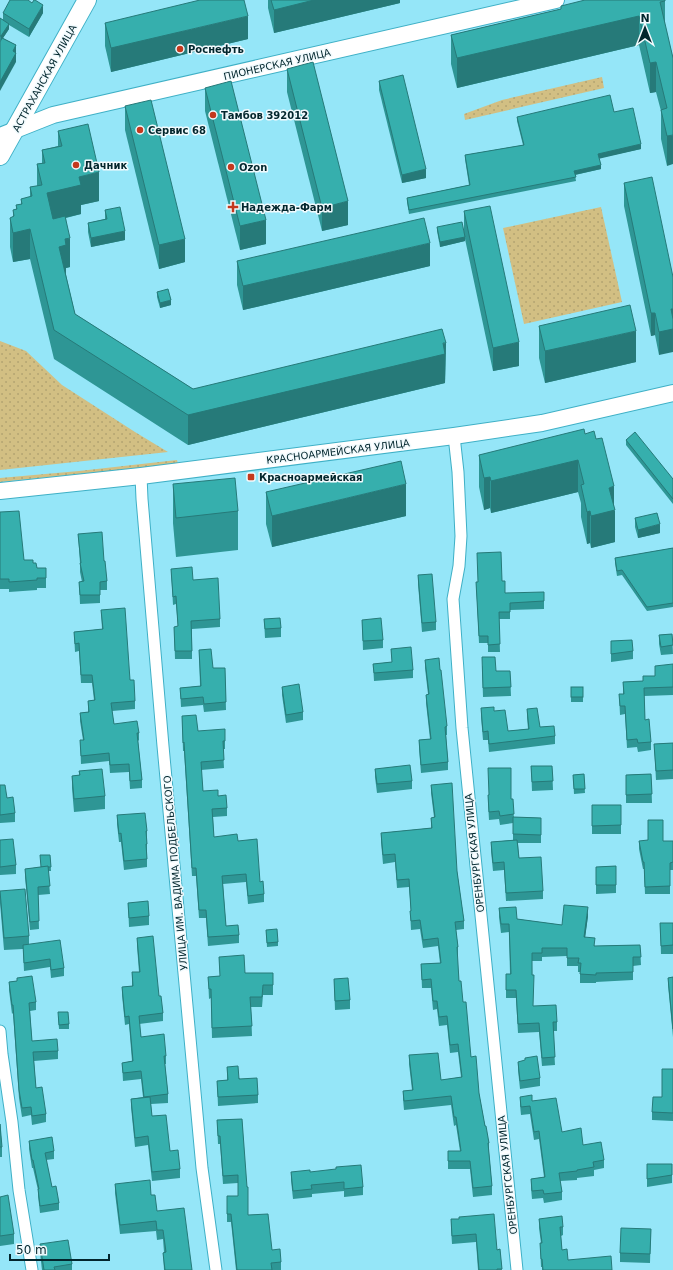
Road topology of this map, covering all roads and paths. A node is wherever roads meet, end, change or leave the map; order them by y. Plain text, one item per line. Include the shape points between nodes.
1 (87, 0) edge
2 (556, 0) edge
3 (7, 133) edge
4 (0, 156) edge
5 (673, 393) edge
6 (454, 436) junction
7 (141, 476) junction
8 (0, 491) edge
9 (0, 1031) edge
10 (32, 1270) edge
11 (216, 1270) edge
12 (517, 1270) edge

1 - 3 main road, АСТРАХАНСКАЯ УЛИЦА
2 - 3 street, ПИОНЕРСКАЯ УЛИЦА via 53,115
3 - 4 main road, АСТРАХАНСКАЯ УЛИЦА
5 - 6 street, КРАСНОАРМЕЙСКАЯ УЛИЦА via 542,423
6 - 7 street, КРАСНОАРМЕЙСКАЯ УЛИЦА
6 - 12 street, ОРЕНБУРГСКАЯ УЛИЦА via 461,536 453,599 462,728
7 - 8 street, КРАСНОАРМЕЙСКАЯ УЛИЦА
7 - 11 street, УЛИЦА ИМ. ВАДИМА ПОДБЕЛЬСКОГО via 202,1168
9 - 10 street via 19,1190

